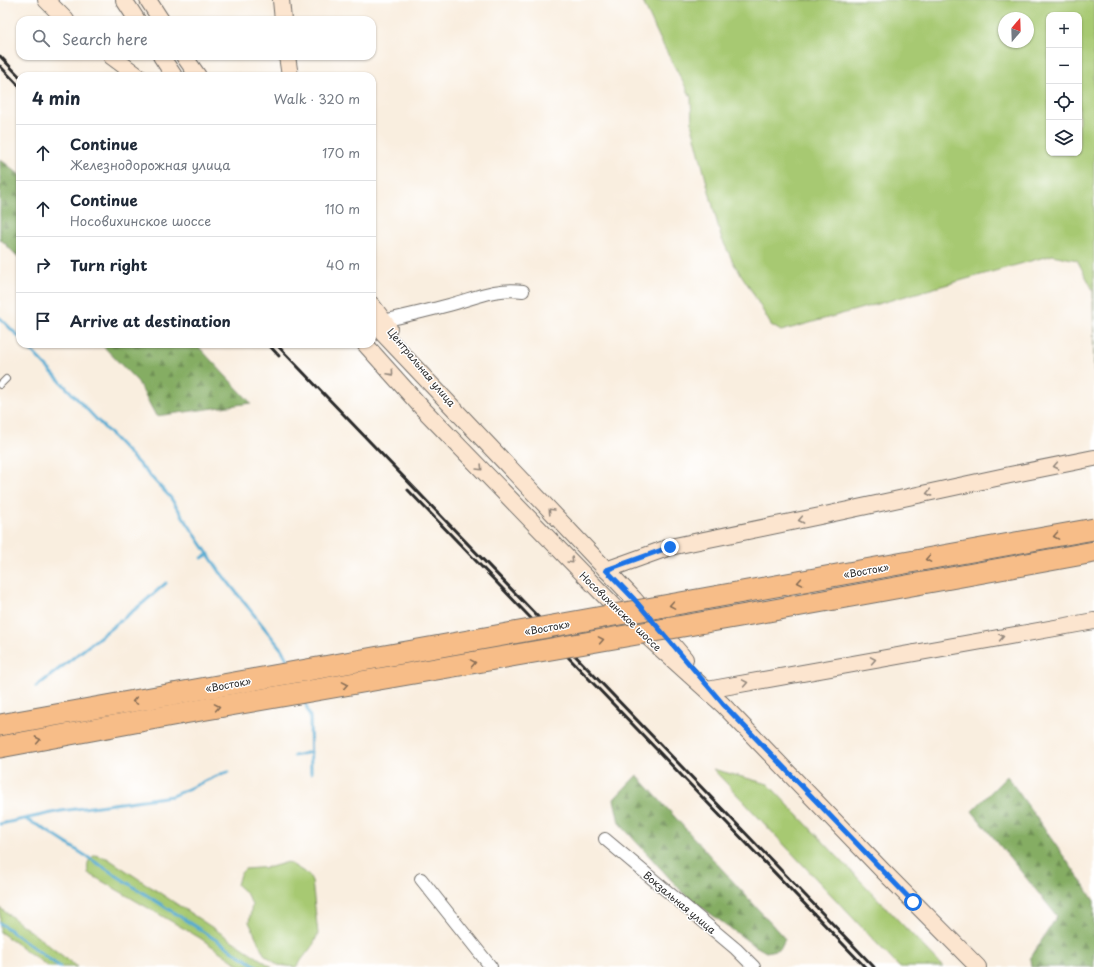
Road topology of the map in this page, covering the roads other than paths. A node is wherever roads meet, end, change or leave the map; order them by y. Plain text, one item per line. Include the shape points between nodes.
1 (46, 0) edge
2 (124, 0) edge
3 (148, 0) edge
4 (281, 0) edge
5 (62, 16) edge
6 (134, 16) edge
7 (158, 16) edge
8 (283, 16) edge
9 (116, 60) edge
10 (164, 60) edge
11 (187, 60) edge
12 (288, 60) edge
13 (133, 72) edge
14 (171, 72) edge
15 (195, 72) edge
16 (289, 72) edge
17 (523, 291) dead end
18 (378, 321) edge
19 (369, 348) edge
20 (6, 379) dead end
21 (0, 385) edge
22 (1094, 458) edge
23 (1094, 529) edge
24 (1091, 553) edge
25 (606, 570) junction
26 (1094, 621) edge
27 (709, 690) junction
28 (0, 725) edge
29 (0, 747) edge
30 (605, 839) dead end
31 (421, 879) dead end
32 (491, 967) edge
33 (754, 967) edge
34 (978, 967) edge

1 - 5 main road
2 - 6 main road
3 - 7 main road
4 - 8 main road
9 - 13 main road
10 - 14 main road
11 - 15 main road
12 - 16 main road
17 - 18 street via 497,290 450,305
25 -> 18 main road, Носовихинское шоссе via 473,429
19 -> 27 main road, Носовихинское шоссе via 423,409 620,612
20 - 21 lane
22 -> 25 main road via 670,547
23 -> 28 highway, «Восток», bridge
29 -> 24 highway, «Восток», bridge
25 - 27 main road, Носовихинское шоссе via 634,599
27 -> 26 main road
27 - 34 main road, Носовихинское шоссе
30 - 33 street, Вокзальная улица
31 - 32 street

